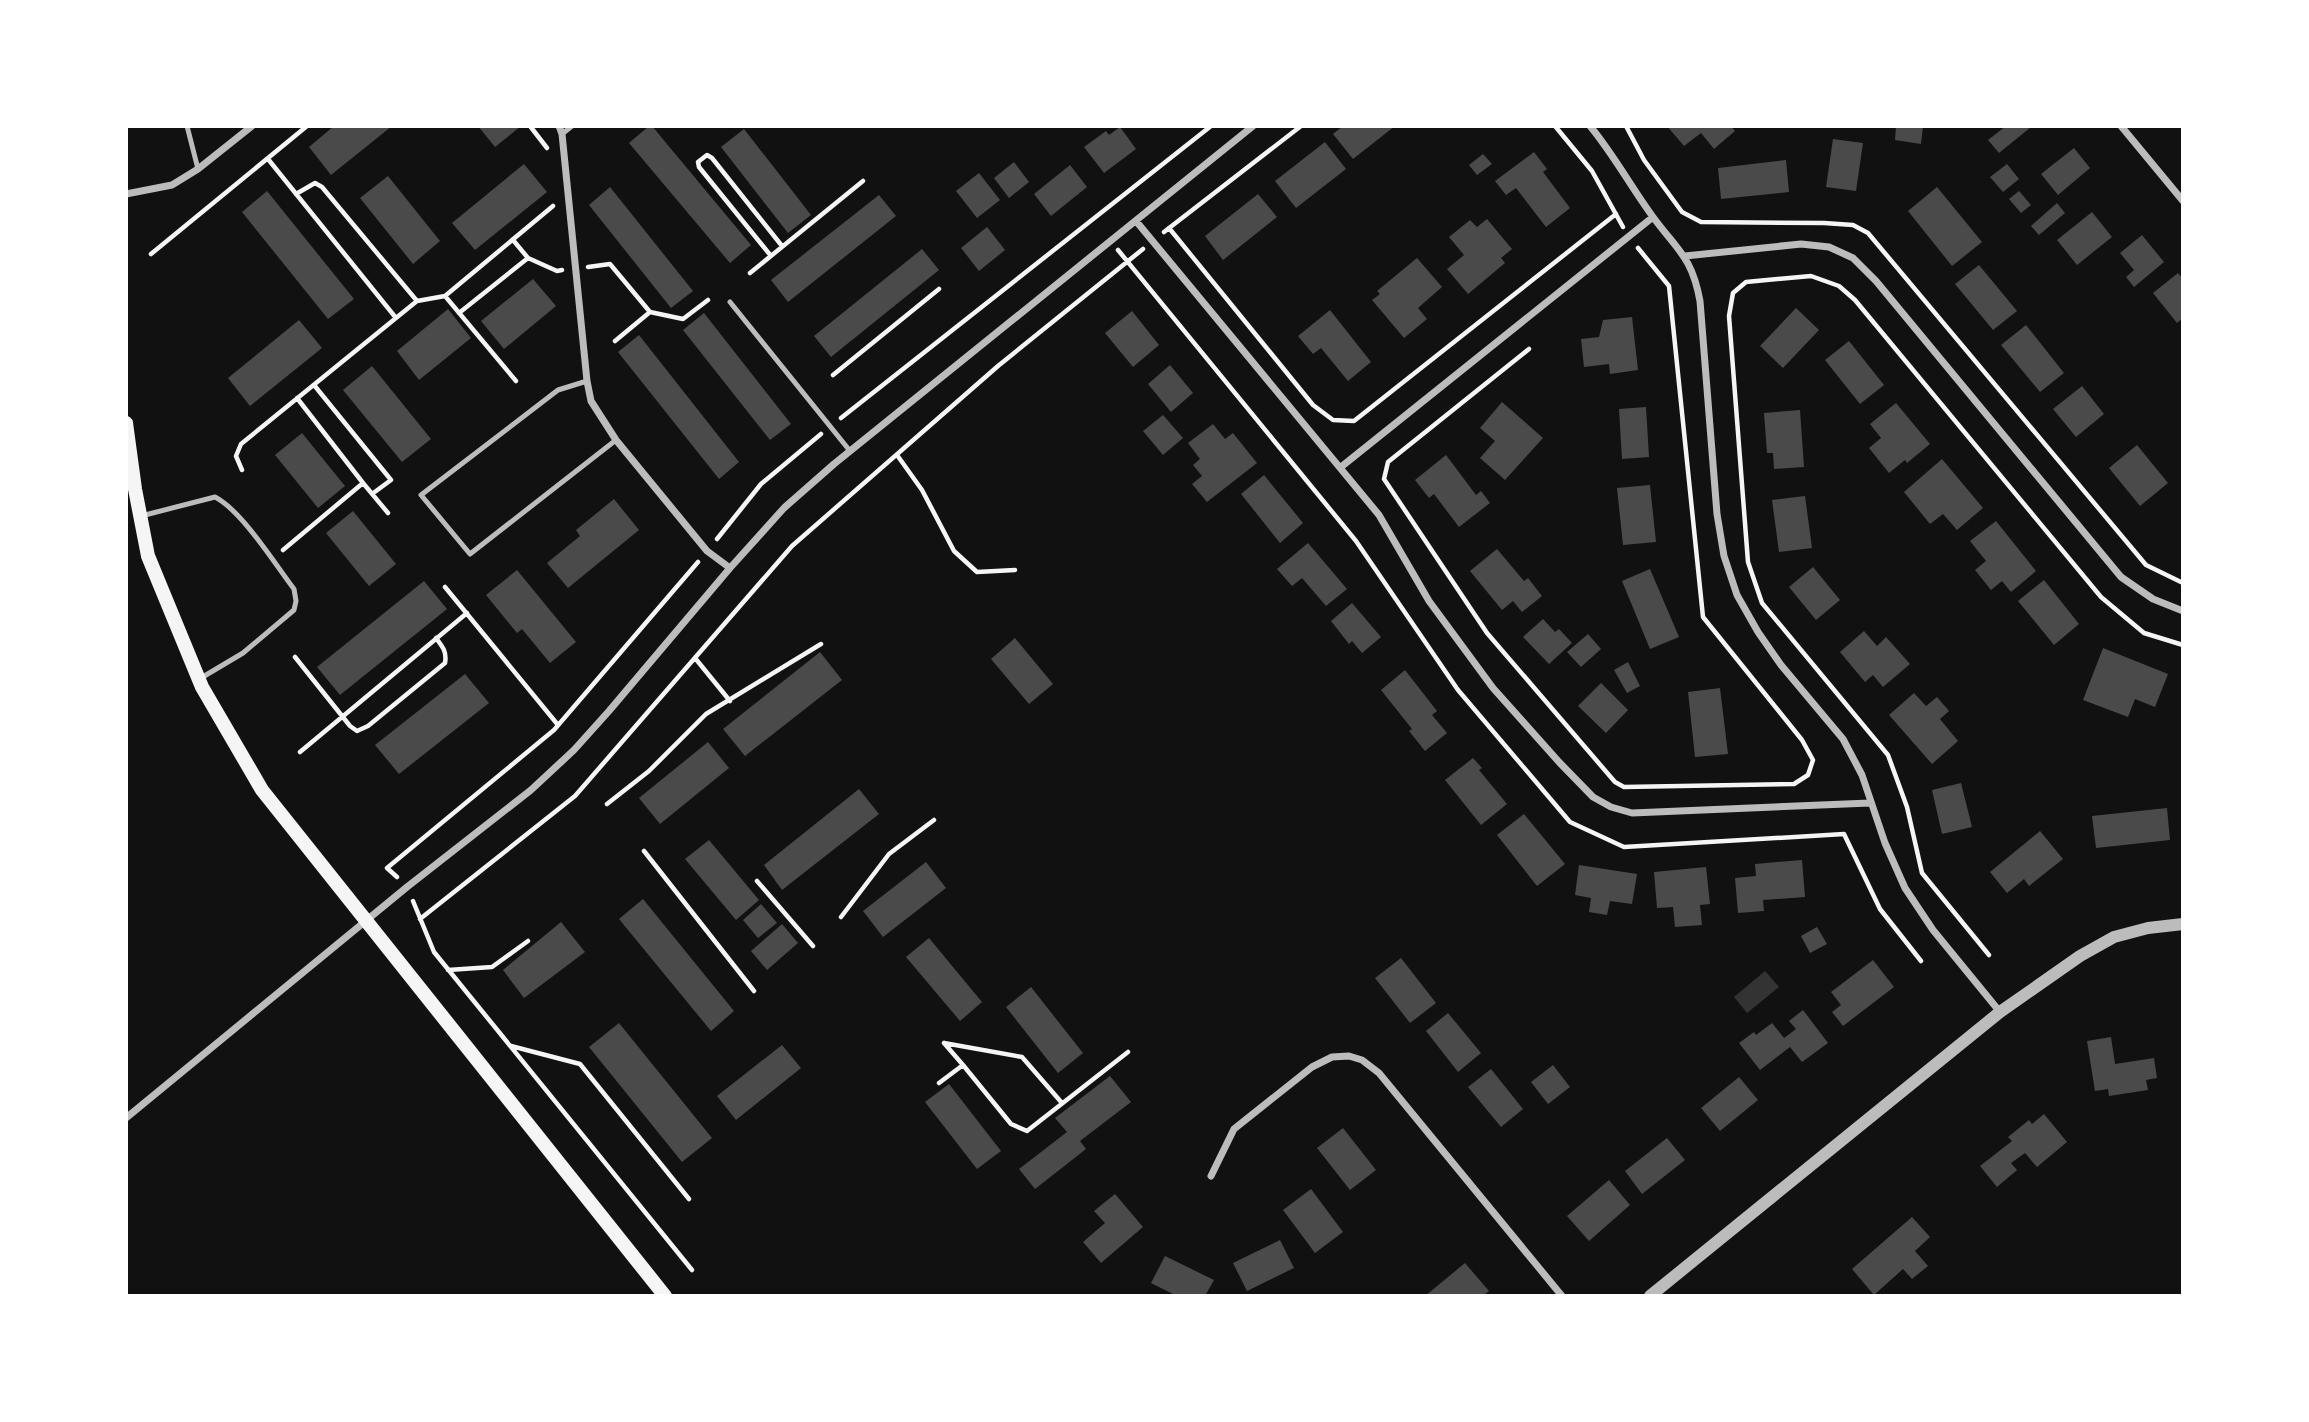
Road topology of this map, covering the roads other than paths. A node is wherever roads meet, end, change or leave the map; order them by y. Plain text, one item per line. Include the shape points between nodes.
1 (187, 126) edge
2 (252, 126) edge
3 (572, 126) edge
4 (1253, 126) edge
5 (1591, 126) edge
6 (2121, 126) edge
7 (561, 130) edge
8 (198, 169) junction
9 (126, 194) edge
10 (2183, 201) edge
11 (1653, 217) junction
12 (1136, 221) junction
13 (1685, 256) junction
14 (730, 302) dead end
15 (587, 381) junction
16 (126, 423) edge
17 (616, 440) junction
18 (850, 451) junction
19 (1341, 467) junction
20 (131, 490) edge
21 (141, 516) junction
22 (730, 568) junction
23 (2183, 611) edge
24 (198, 679) junction
25 (1870, 803) junction
26 (366, 921) junction
27 (2183, 924) edge
28 (2000, 1012) junction
29 (126, 1118) edge
30 (1211, 1176) dead end
31 (665, 1296) edge
32 (1562, 1296) edge
33 (1650, 1296) edge

1 - 8 lane
2 - 8 street
3 - 7 lane
4 - 12 street
5 - 11 street
6 - 10 street
7 - 15 street
8 - 9 street via 172,185
11 - 13 street
11 - 19 street
12 - 18 street
12 - 19 street
13 - 23 street via 1801,244 1829,247 1853,258 2120,577 2153,600
13 - 25 street via 1696,277 1700,301 1717,514 1737,595 1781,665 1843,739 1862,775
14 - 18 lane
15 - 17 street via 591,401
15 - 17 lane via 558,390 421,495 470,554
16 - 20 main road
17 - 22 street via 707,551
18 - 22 street via 784,509
19 - 25 street via 1379,515 1429,601 1493,688 1593,797 1632,813
20 - 21 main road
21 - 24 main road via 148,556
21 - 24 lane via 215,497 236,514 294,589 294,610 243,653
22 - 26 street via 574,750 531,790
24 - 26 main road via 262,790
25 - 28 street via 1906,888 1933,930
26 - 29 street
26 - 31 main road
27 - 28 street via 2115,937
28 - 33 street
30 - 32 street via 1234,1129 1312,1067 1332,1057 1362,1060 1379,1073

